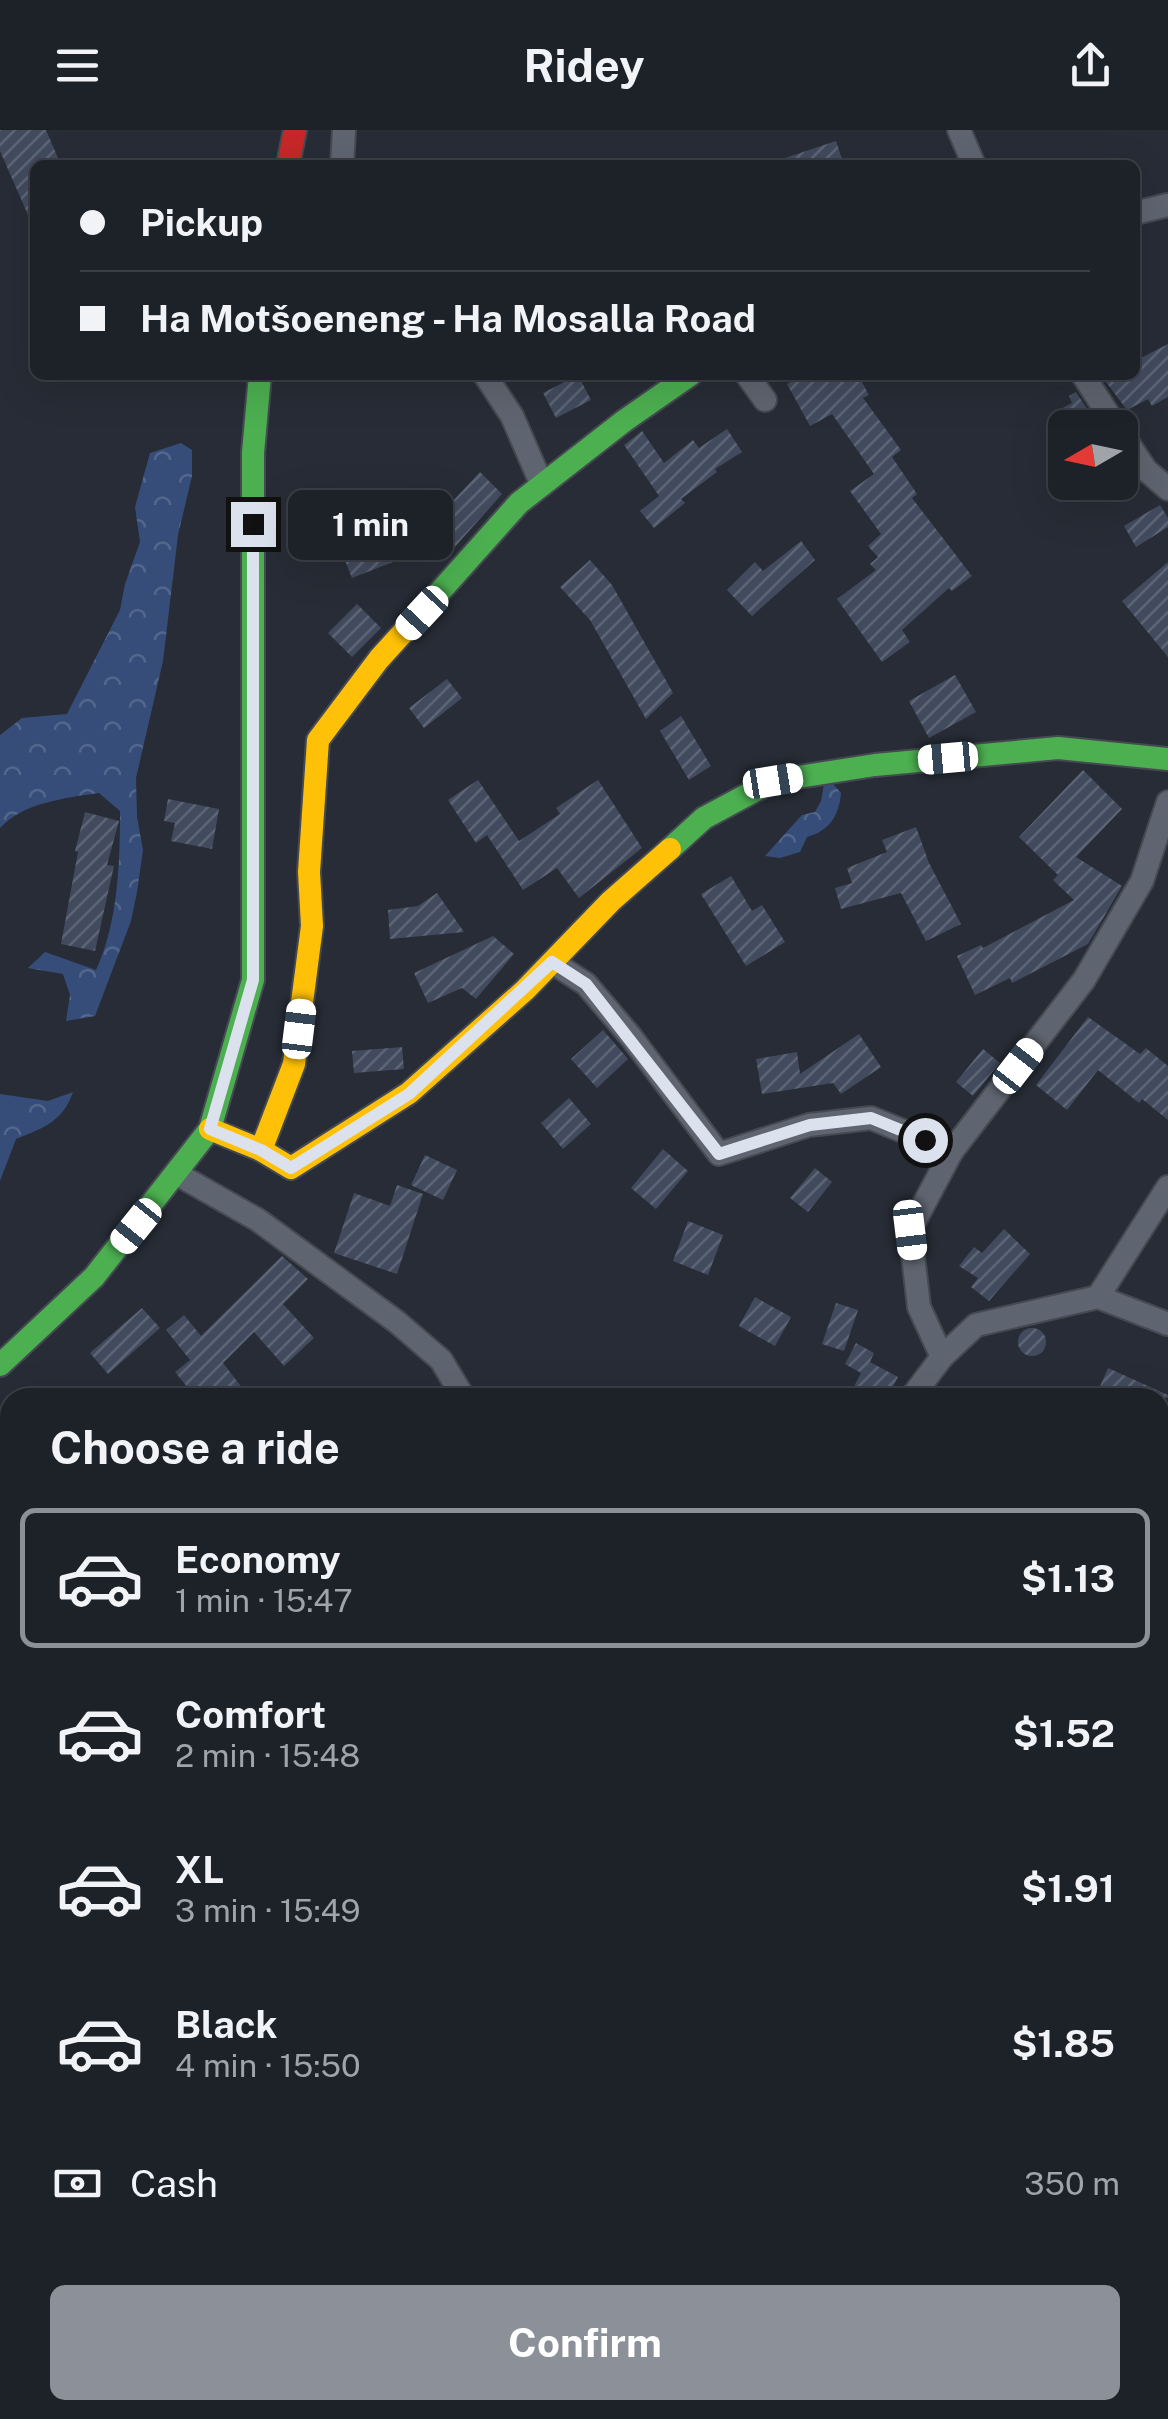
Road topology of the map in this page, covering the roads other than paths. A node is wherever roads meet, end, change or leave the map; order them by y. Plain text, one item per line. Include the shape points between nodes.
1 (295, 130) edge
2 (344, 130) edge
3 (959, 130) edge
4 (289, 160) edge
5 (342, 160) edge
6 (972, 160) edge
7 (1168, 205) edge
8 (1140, 212) edge
9 (260, 380) edge
10 (488, 380) edge
11 (683, 380) edge
12 (751, 380) edge
13 (1086, 380) edge
14 (765, 400) dead end
15 (1106, 410) edge
16 (1138, 458) edge
17 (542, 486) junction
18 (1168, 489) edge
19 (1168, 759) edge
20 (1168, 802) edge
21 (552, 962) junction
22 (210, 1129) junction
23 (261, 1150) junction
24 (952, 1152) junction
25 (177, 1174) junction
26 (1168, 1186) edge
27 (1098, 1297) junction
28 (1168, 1324) edge
29 (942, 1356) junction
30 (0, 1365) edge
31 (458, 1388) edge
32 (918, 1388) edge

1 - 4 street
2 - 5 street
3 - 6 street
7 - 8 street
9 - 22 street via 253,453 253,980
10 - 17 street
11 - 17 street
12 - 14 street
13 - 15 street
16 - 18 street
17 - 23 street via 519,503 379,660 318,740 312,926 294,1064
19 - 21 street via 1058,748 773,781 704,818
20 - 24 street via 1142,881 1084,980
21 - 23 street via 409,1094 291,1168
21 - 24 street via 586,984 719,1154 810,1125 871,1118
22 - 23 street
22 - 25 street
24 - 29 street via 910,1230 919,1307
25 - 30 street via 94,1277
25 - 31 street via 258,1220 397,1322 441,1360
26 - 27 street
27 - 28 street
27 - 29 street via 976,1325
29 - 32 street

